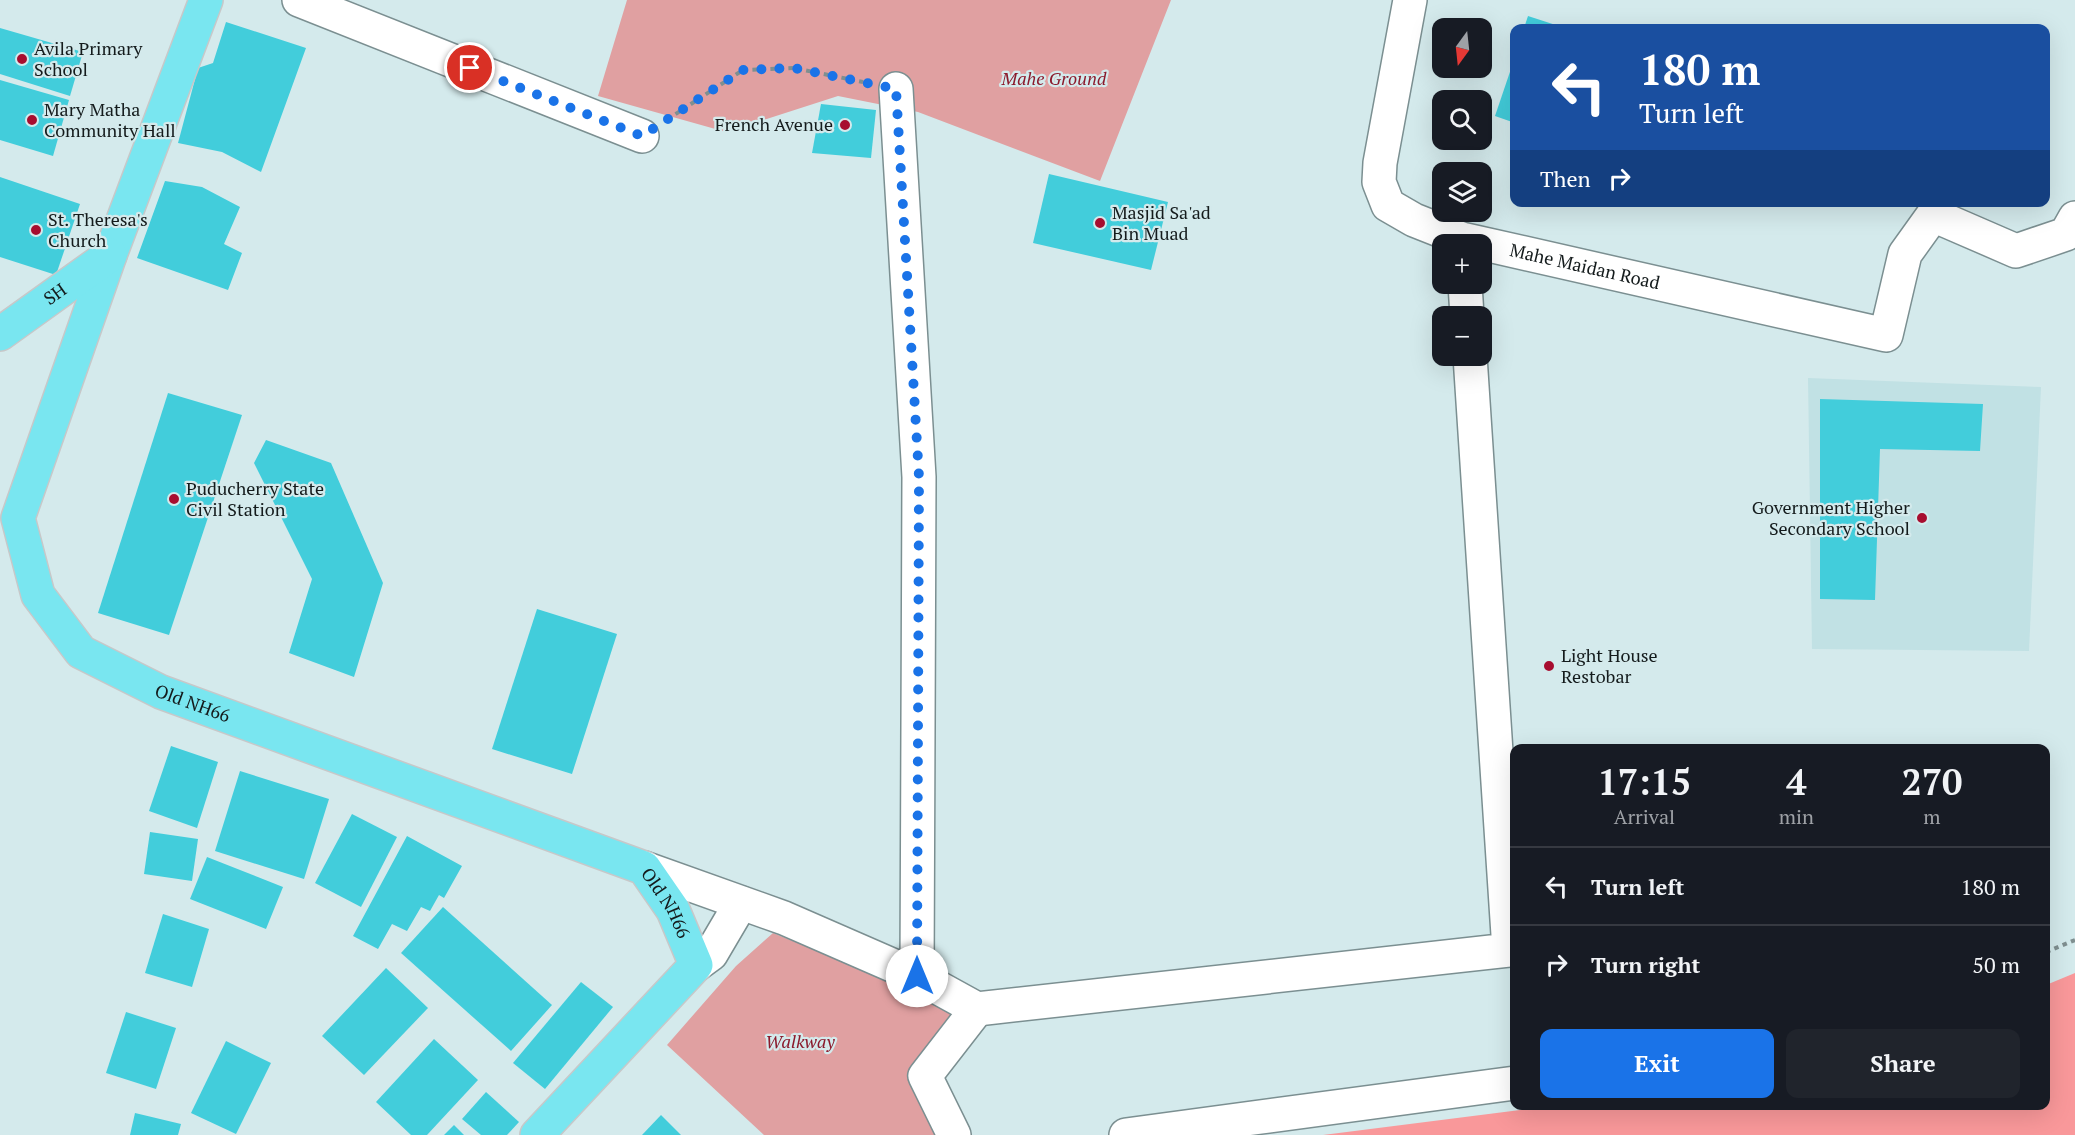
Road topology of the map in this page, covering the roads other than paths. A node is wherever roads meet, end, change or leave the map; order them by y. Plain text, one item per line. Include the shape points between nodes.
1 (206, 0) edge
2 (299, 0) edge
3 (1410, 0) edge
4 (896, 89) road end
5 (642, 136) road end
6 (2075, 218) edge
7 (1445, 234) edge
8 (1492, 248) edge
9 (110, 255) junction
10 (0, 334) edge
11 (1471, 366) edge
12 (644, 868) junction
13 (741, 903) junction
14 (696, 965) junction
15 (917, 976) junction
16 (977, 1009) junction
17 (1510, 1084) edge
18 (537, 1135) edge
19 (954, 1135) edge
20 (1126, 1135) edge

1 - 9 main road, Old NH66
2 - 5 street
3 - 7 street, Mahe Maidan Road via 1379,182 1388,205
4 - 15 street via 919,477
6 - 8 street, Mahe Maidan Road via 2066,234 2016,251 1933,215 1905,254 1886,335
9 - 10 main road, SH
9 - 12 main road, Old NH66 via 18,518 38,595 81,652 161,692
11 - 16 street via 1509,950
12 - 13 street
12 - 14 main road, Old NH66 via 673,910
13 - 14 street via 711,954
13 - 15 street
14 - 18 main road
15 - 16 street
16 - 19 street via 925,1076
17 - 20 street

